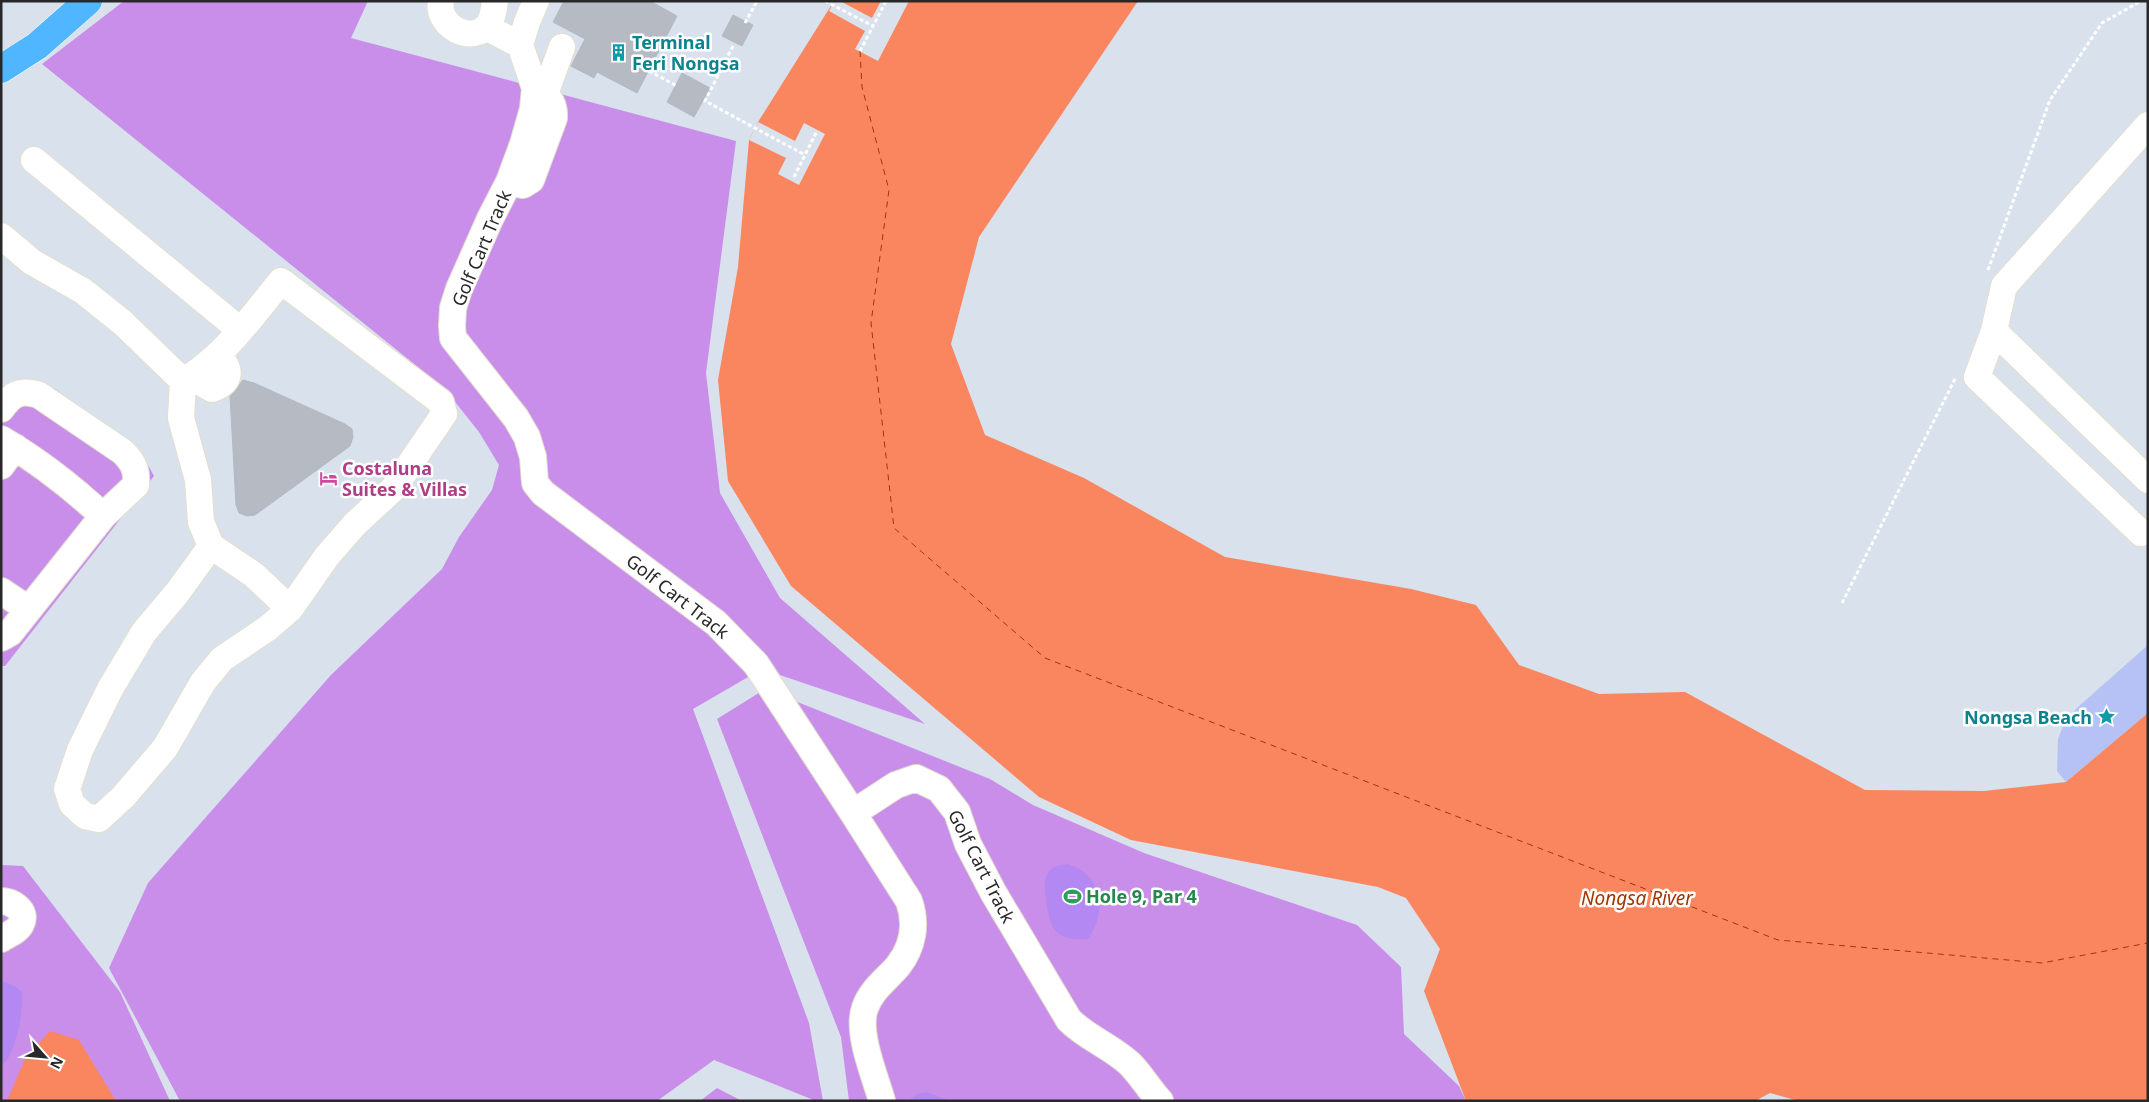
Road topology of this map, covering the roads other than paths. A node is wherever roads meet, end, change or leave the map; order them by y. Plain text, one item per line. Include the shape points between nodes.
1 (88, 1) edge
2 (441, 1) edge
3 (495, 1) edge
4 (536, 1) edge
5 (486, 27) junction
6 (520, 45) junction
7 (562, 47) dead end
8 (1, 69) edge
9 (540, 91) junction
10 (2148, 125) edge
11 (34, 160) dead end
12 (1, 236) edge
13 (240, 330) junction
14 (1994, 330) junction
15 (190, 378) junction
16 (1, 409) edge
17 (6, 451) edge
18 (2148, 480) edge
19 (103, 516) junction
20 (2141, 533) dead end
21 (211, 546) junction
22 (1, 591) edge
23 (290, 609) junction
24 (28, 610) junction
25 (1, 638) edge
26 (853, 813) junction
27 (1, 901) edge
28 (1, 938) edge
29 (882, 1101) edge
30 (1160, 1101) edge

1 - 8 highway via 37,46
2 - 5 lane via 441,15 454,30 470,34
3 - 5 lane
4 - 6 lane
5 - 6 lane
6 - 9 lane, Golf Cart Track
7 - 9 lane
9 - 26 lane, Golf Cart Track via 509,182 459,289 453,308 453,338 516,418 533,457 535,483 543,493 716,623 756,664
10 - 14 lane via 2004,286
11 - 13 lane
12 - 15 lane via 32,262 83,291
13 - 15 lane
13 - 23 lane via 280,281 441,402 444,414 393,489 327,556
14 - 18 lane
14 - 20 lane via 1977,377
15 - 21 lane via 181,418 198,480 201,522
16 - 19 lane via 18,392 39,395 123,452 134,464 136,485
17 - 19 lane via 72,489
19 - 24 lane
21 - 23 lane via 254,575
21 - 23 lane via 144,632 110,689 80,750 67,789 72,804 84,816 99,819 123,797 165,748 203,682 222,659
22 - 24 lane
24 - 25 lane via 10,633
26 - 29 lane via 909,901 913,913 912,939 899,965 873,992 865,1008 864,1036
26 - 30 lane, Golf Cart Track via 908,779 916,778 939,789 957,812 968,844 993,892 1070,1020 1079,1030 1130,1064
27 - 28 lane via 17,906 22,920 17,928

